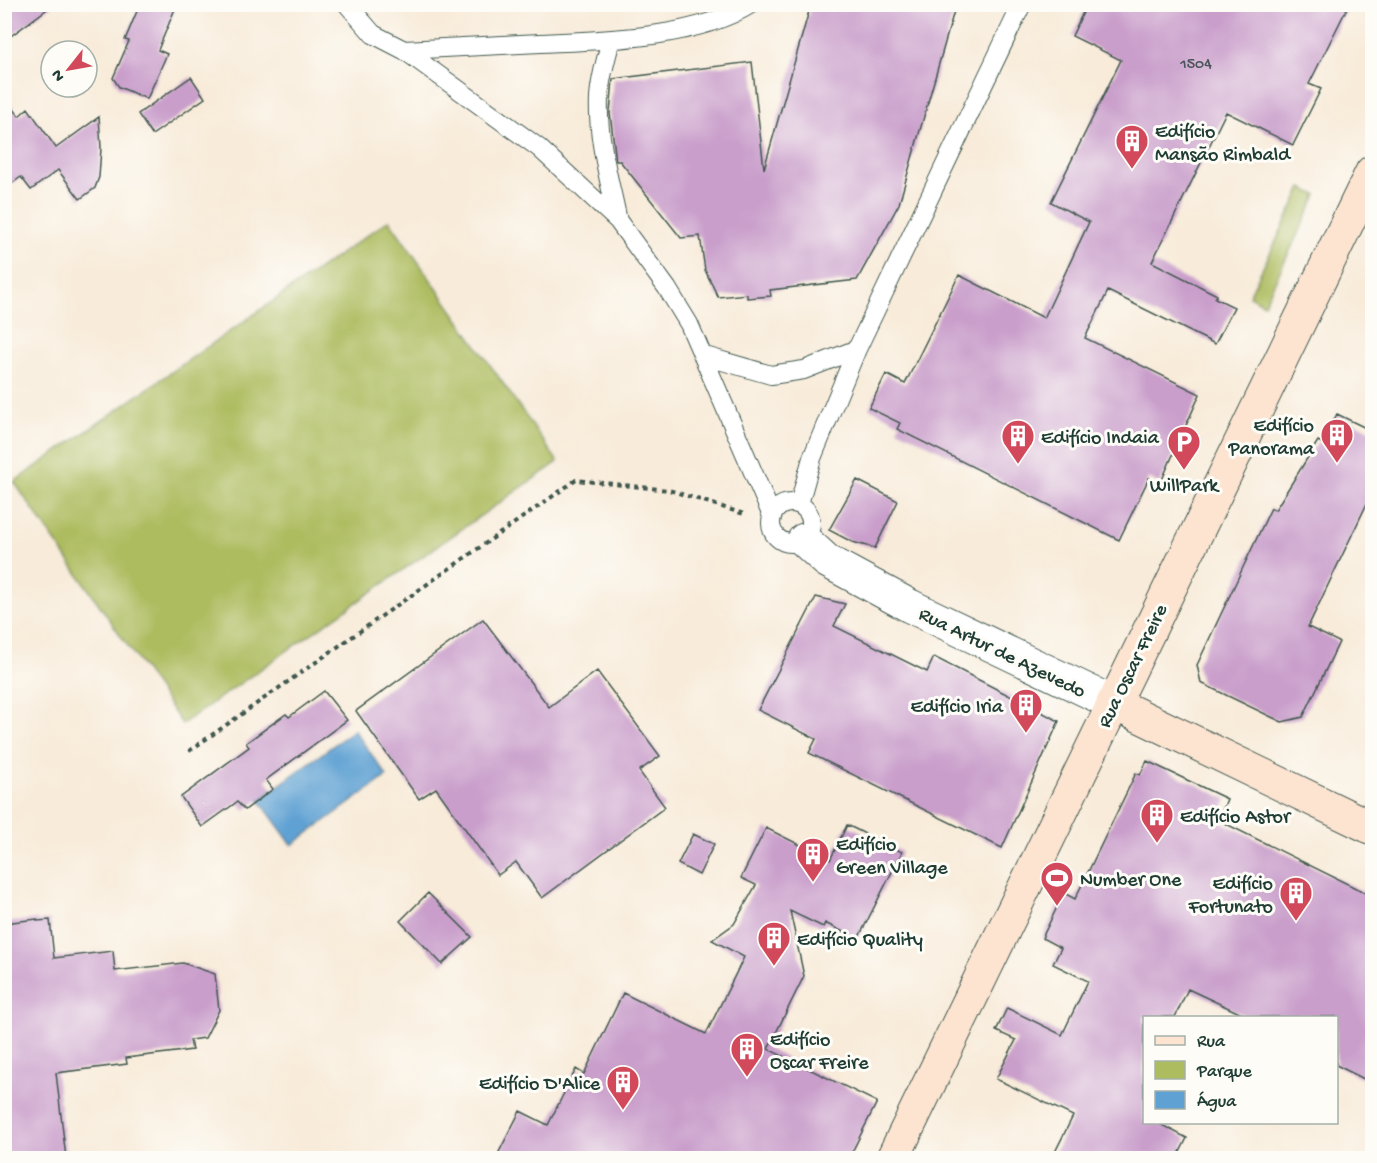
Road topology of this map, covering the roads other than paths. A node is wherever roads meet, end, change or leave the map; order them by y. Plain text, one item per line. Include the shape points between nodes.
1 (347, 4) edge
2 (751, 4) edge
3 (1022, 4) edge
4 (611, 40) junction
5 (404, 50) junction
6 (1372, 172) edge
7 (618, 221) junction
8 (857, 349) junction
9 (705, 356) junction
10 (799, 504) junction
11 (771, 519) junction
12 (804, 540) junction
13 (1113, 703) junction
14 (1372, 828) edge
15 (893, 1158) edge

1 - 5 lane via 373,34
2 - 4 lane via 692,27
3 - 8 lane
4 - 5 lane
4 - 7 lane via 601,74 599,99
5 - 7 lane via 539,148
6 - 13 street, Rua Oscar Freire
7 - 9 lane via 667,288
8 - 9 lane via 804,370 771,375
8 - 10 lane via 812,458
9 - 11 lane
10 - 11 lane via 785,503
10 - 12 lane via 812,520
11 - 12 lane via 774,535 784,543
12 - 13 street, Rua Artur de Azevedo via 827,561 910,606
13 - 14 street, Rua Artur de Azevedo
13 - 15 street, Rua Oscar Freire

